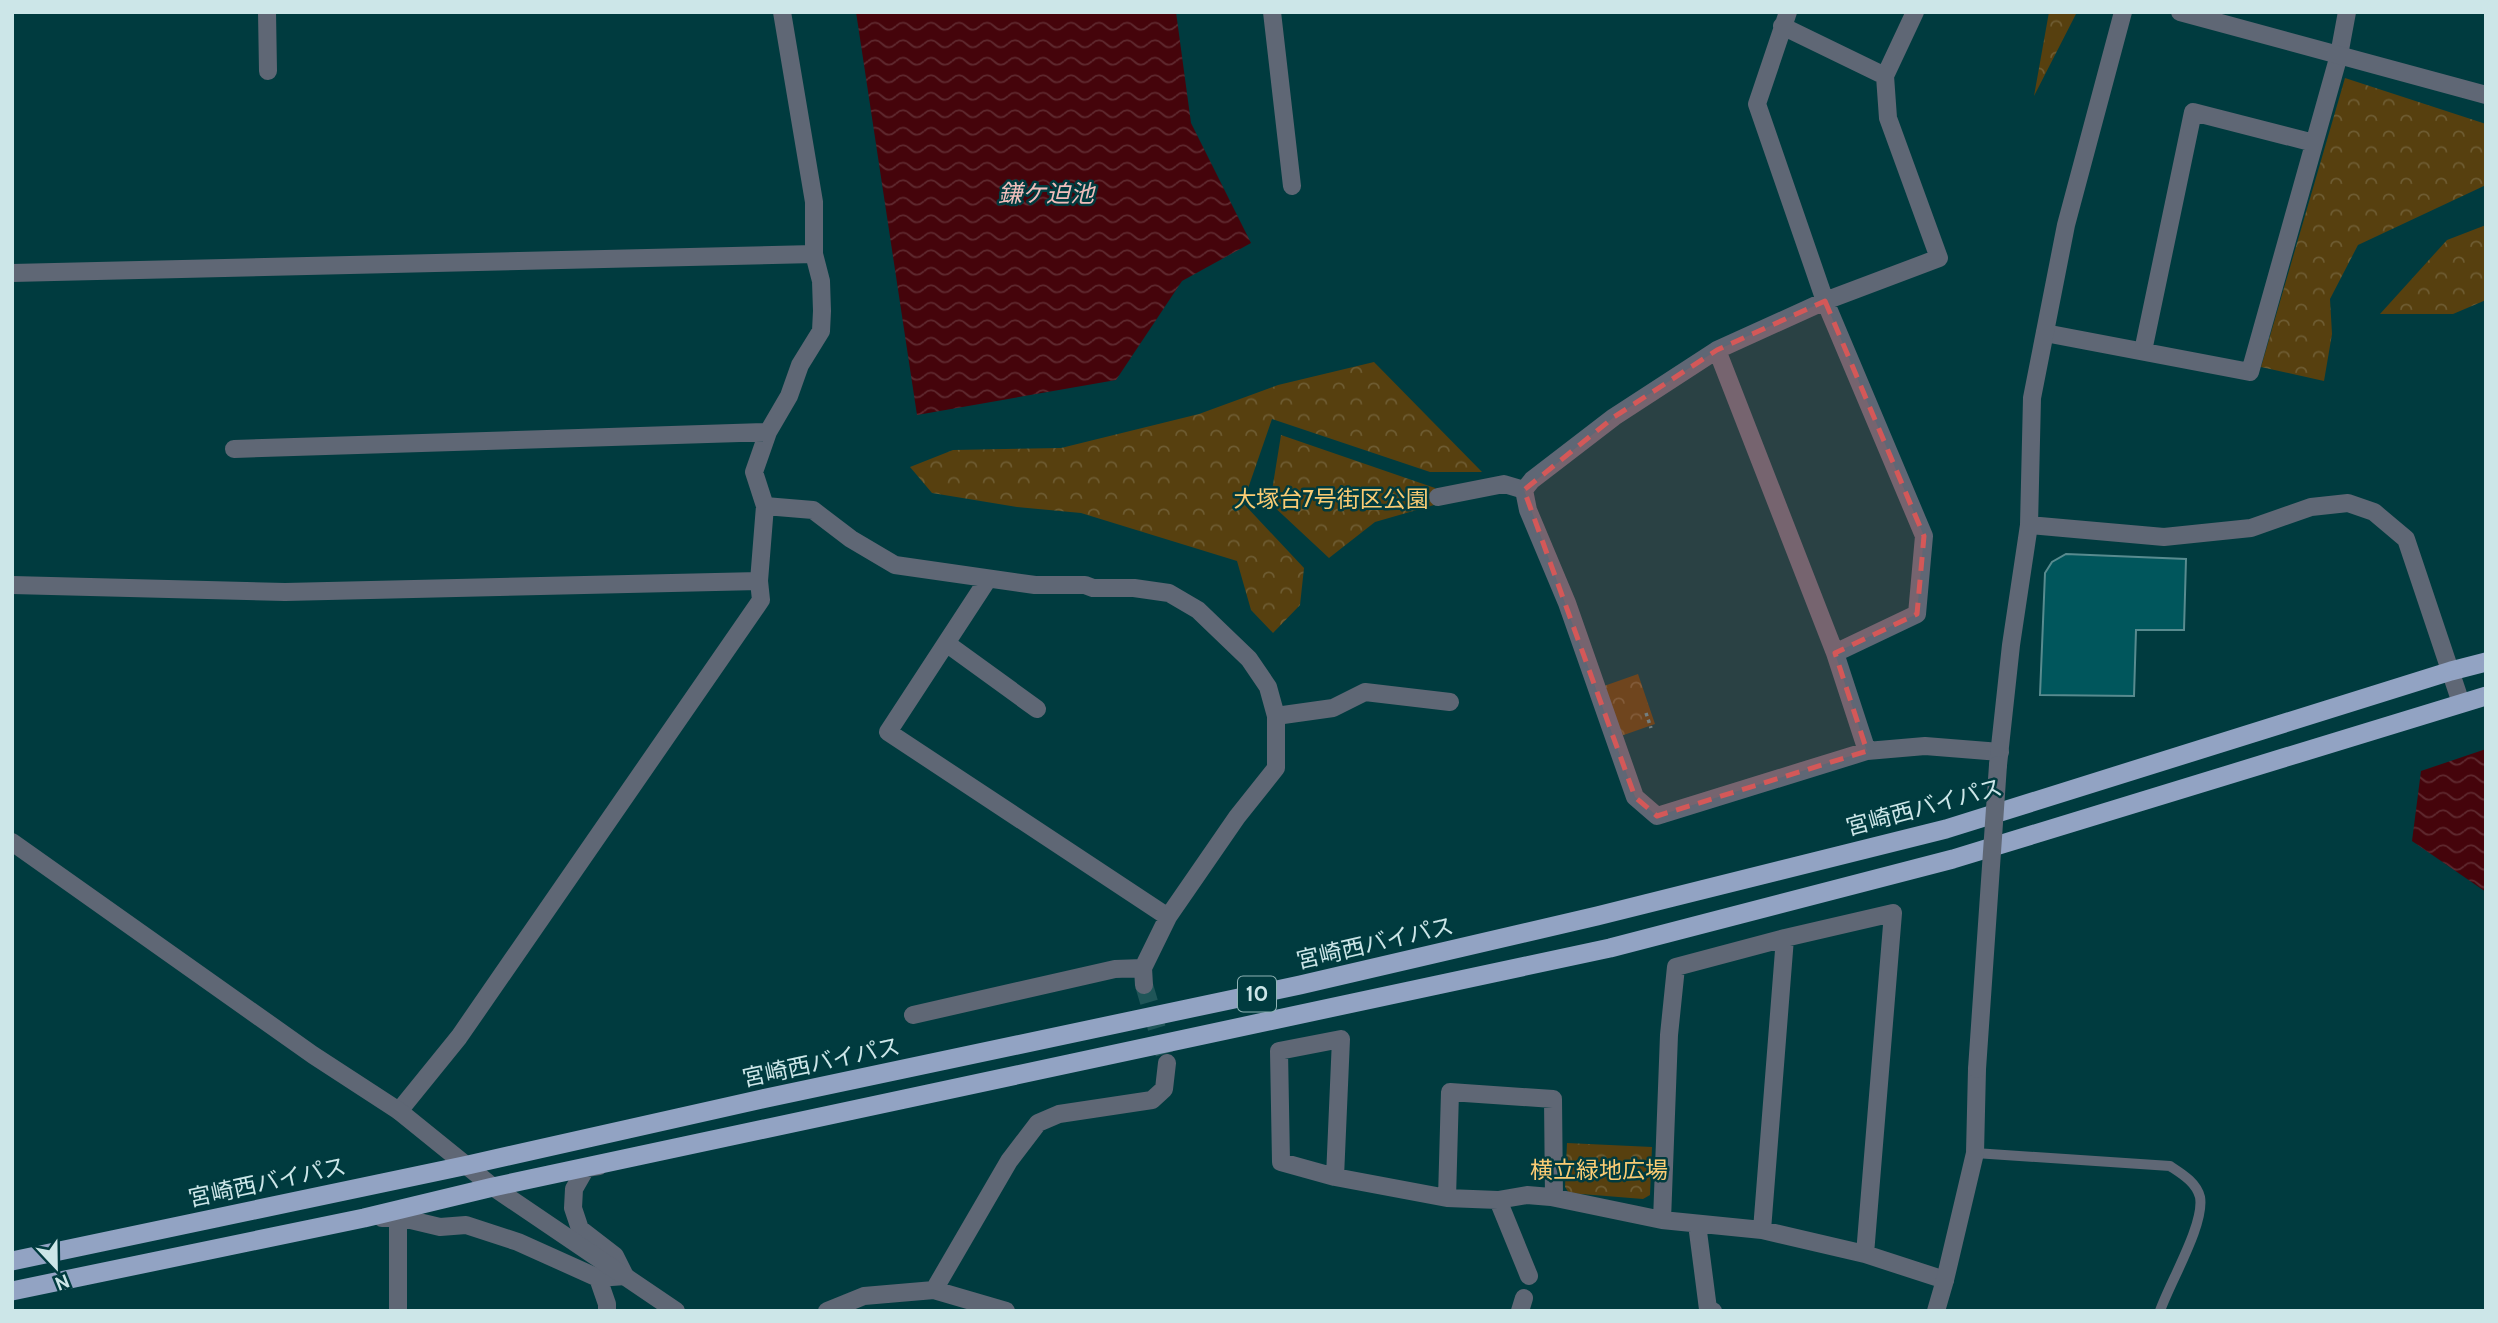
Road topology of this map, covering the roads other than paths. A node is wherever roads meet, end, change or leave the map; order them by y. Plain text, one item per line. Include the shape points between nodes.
1 (267, 12) edge
2 (782, 12) edge
3 (1272, 12) edge
4 (1915, 12) edge
5 (2123, 12) edge
6 (2180, 12) edge
7 (2347, 12) edge
8 (1785, 19) edge
9 (2339, 55) junction
10 (268, 71) dead end
11 (1885, 76) junction
12 (2486, 95) edge
13 (2314, 143) junction
14 (1292, 186) dead end
15 (814, 254) junction
16 (12, 273) edge
17 (1825, 301) junction
18 (2045, 333) junction
19 (1717, 349) junction
20 (2143, 351) junction
21 (768, 432) junction
22 (234, 449) dead end
23 (1524, 490) junction
24 (1438, 496) dead end
25 (765, 506) junction
26 (2029, 525) junction
27 (988, 579) junction
28 (759, 581) junction
29 (12, 585) edge
30 (946, 643) junction
31 (1835, 653) junction
32 (2486, 662) edge
33 (2451, 671) junction
34 (2486, 696) edge
35 (1450, 702) dead end
36 (2461, 703) junction
37 (1037, 709) dead end
38 (1276, 716) junction
39 (1867, 751) junction
40 (1999, 759) junction
41 (12, 842) edge
42 (1168, 917) junction
43 (1785, 938) junction
44 (913, 1015) dead end
45 (1167, 1063) tunnel mouth
46 (399, 1111) junction
47 (1975, 1153) junction
48 (468, 1165) junction
49 (603, 1165) junction
50 (1335, 1177) junction
51 (493, 1187) junction
52 (1447, 1198) junction
53 (1554, 1198) junction
54 (1498, 1200) junction
55 (398, 1217) junction
56 (364, 1218) junction
57 (1662, 1220) junction
58 (1697, 1224) junction
59 (1762, 1230) junction
60 (1865, 1254) junction
61 (12, 1261) edge
62 (625, 1276) junction
63 (1529, 1276) dead end
64 (598, 1278) junction
65 (1945, 1280) junction
66 (934, 1290) junction
67 (12, 1291) edge
68 (398, 1311) edge
69 (607, 1311) edge
70 (676, 1311) edge
71 (827, 1311) edge
72 (1006, 1311) edge
73 (1713, 1311) edge
74 (1936, 1311) edge
75 (2160, 1311) edge

1 - 10 street
2 - 15 street via 814,202
3 - 14 street
4 - 11 street
5 - 18 street via 2066,225
6 - 9 street
7 - 9 street
8 - 11 street
8 - 17 street via 1757,104
9 - 12 street
9 - 13 street
11 - 17 street via 1888,118 1939,258
13 - 20 street via 2249,372
13 - 20 street via 2193,112
15 - 16 street
15 - 21 street via 821,281 821,331
17 - 19 street
17 - 31 street via 1924,536 1917,614
18 - 20 street
18 - 26 street via 2032,398
19 - 23 street via 1614,417
19 - 31 street
21 - 22 street
21 - 25 street via 754,472
23 - 24 street via 1504,484
23 - 39 street via 1635,796 1657,816
25 - 27 street via 813,510 895,565
25 - 28 street
26 - 33 street via 2164,537 2251,528 2311,507 2348,503 2374,512 2406,539
26 - 40 street
27 - 30 street
27 - 38 street via 1168,593 1198,610 1249,659 1268,687
28 - 29 street via 285,592
28 - 46 street via 761,600 466,1026
30 - 37 street
30 - 42 street via 888,733
31 - 39 street
32 - 33 highway, 宮崎西バイパス / 10
33 - 36 street
33 - 48 highway, 宮崎西バイパス / 10 via 1959,825 1597,916
34 - 36 highway, 10
35 - 38 street via 1365,692 1333,708
36 - 49 highway, 10 via 1953,859 1610,948
38 - 42 street via 1276,768
39 - 40 street via 1925,746
40 - 47 street, bridge
41 - 46 street
42 - 44 street via 1144,976 1115,969
43 - 57 street via 1676,967
43 - 59 street
43 - 60 street via 1893,913
45 - 66 street via 1164,1089 1152,1100 1059,1114 1038,1122 1009,1161
46 - 48 street
47 - 65 street
47 - 75 lane via 2170,1166 2189,1178 2200,1196 2199,1221
48 - 51 street
48 - 61 highway, 宮崎西バイパス / 10
49 - 51 highway, 10
49 - 62 street via 586,1168 574,1189 573,1208 580,1229 615,1256
50 - 50 street via 1340,1040 1279,1051 1281,1162
50 - 52 street
51 - 56 highway, 10
51 - 62 street
52 - 53 street via 1450,1092 1553,1099
52 - 54 street
53 - 54 street via 1527,1195
53 - 57 street
54 - 63 street
55 - 56 street
55 - 64 street via 440,1227 466,1225 519,1242
55 - 68 street
56 - 67 highway, 10
57 - 58 street
58 - 59 street
58 - 73 street via 1707,1309
59 - 60 street
60 - 65 street
62 - 64 street
62 - 70 street
64 - 69 street
65 - 74 street
66 - 71 street via 864,1296
66 - 72 street

